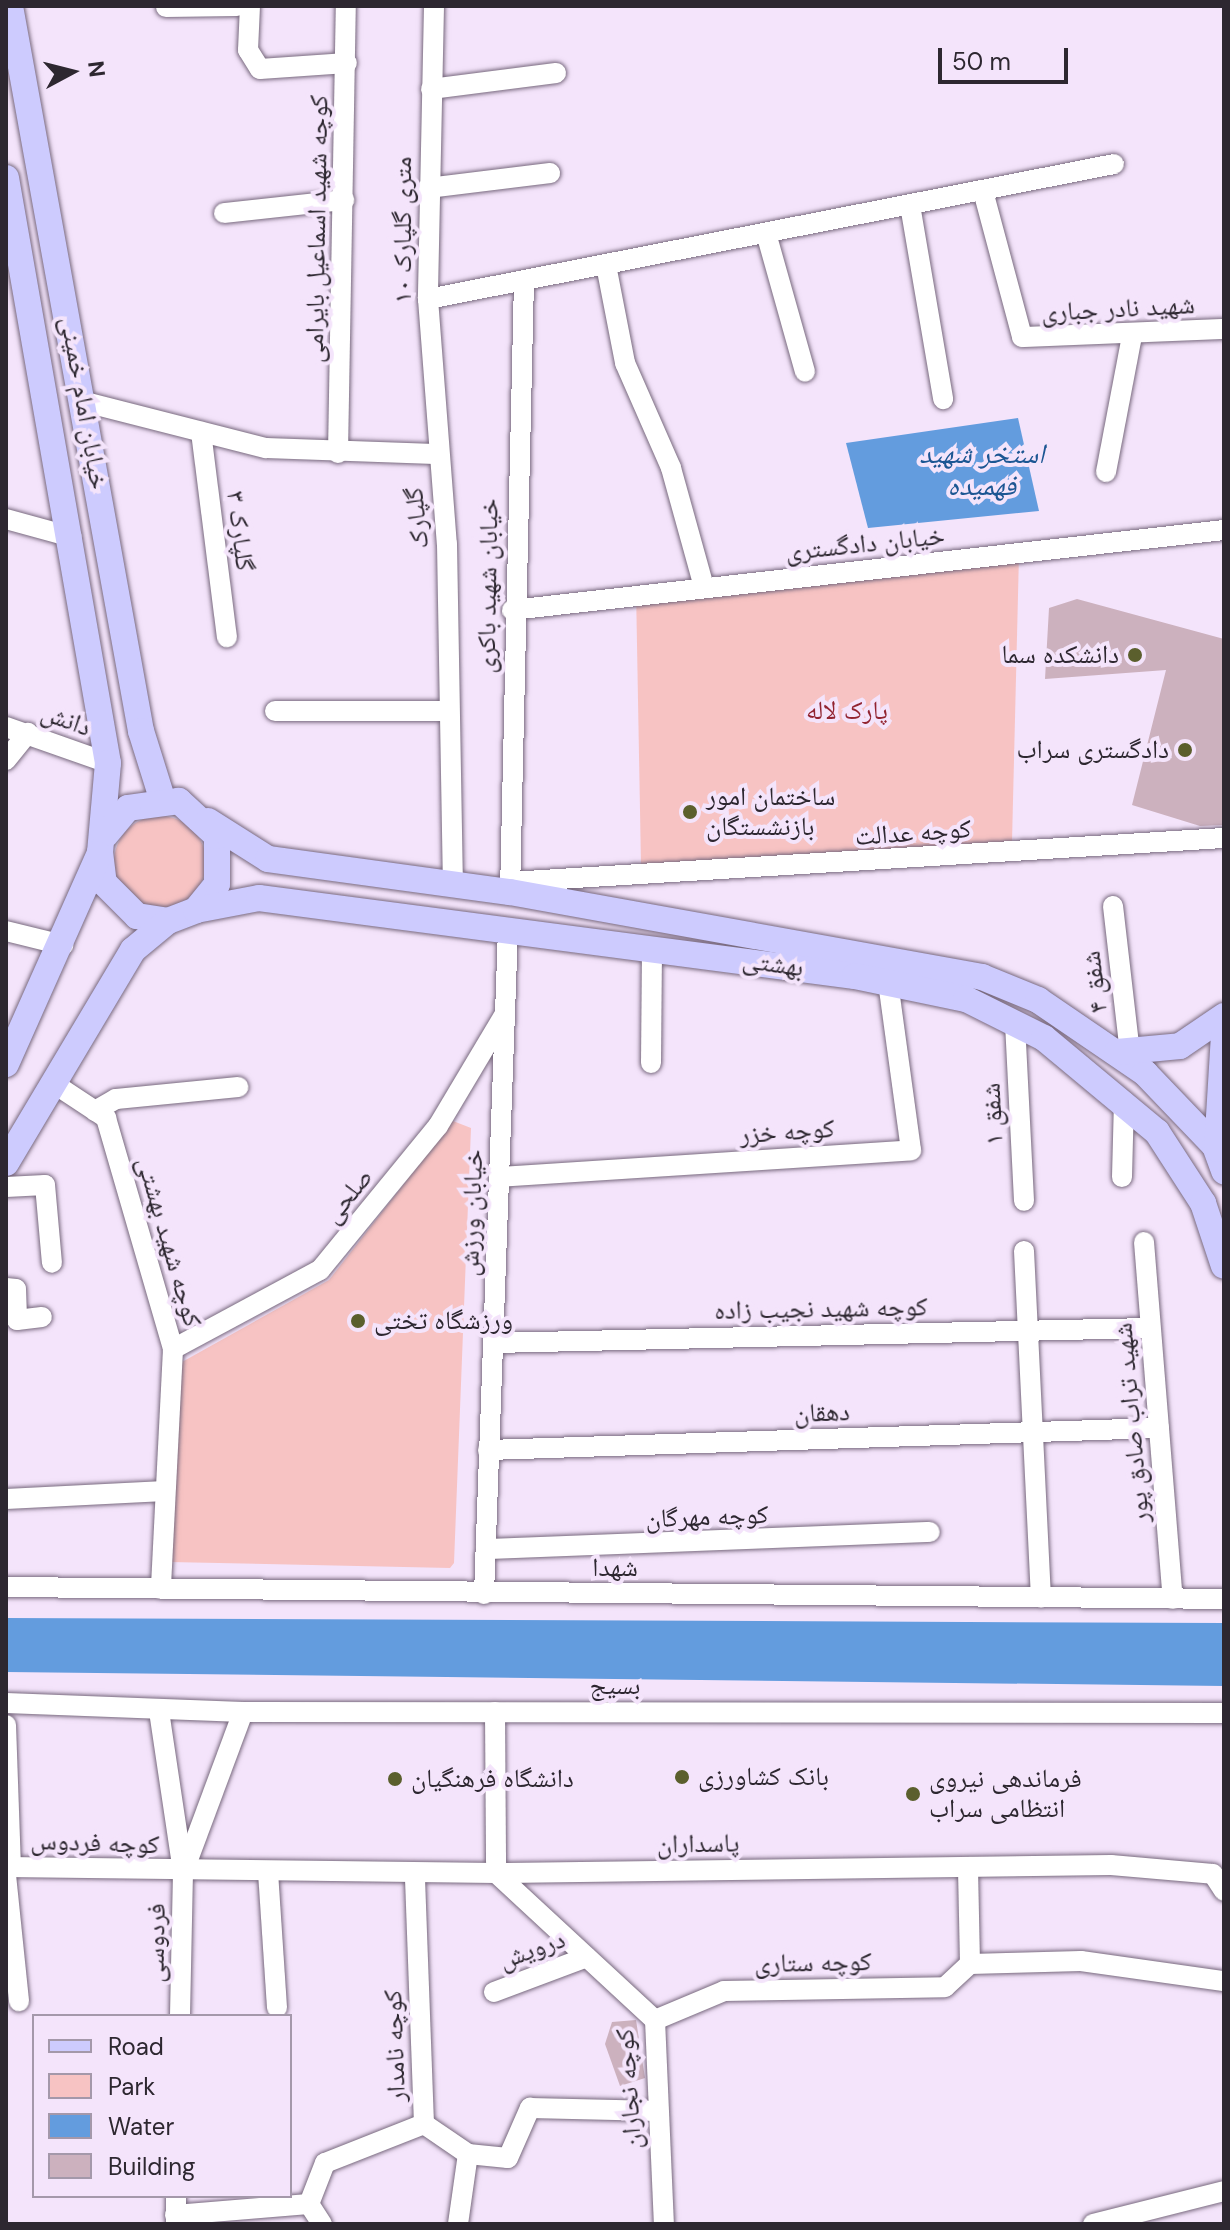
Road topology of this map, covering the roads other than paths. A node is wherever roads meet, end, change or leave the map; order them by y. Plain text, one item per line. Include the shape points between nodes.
1 (10, 6) edge
2 (237, 6) edge
3 (250, 6) edge
4 (346, 6) edge
5 (434, 6) edge
6 (166, 7) edge
7 (347, 63) junction
8 (556, 73) dead end
9 (431, 89) junction
10 (1114, 164) dead end
11 (550, 173) dead end
12 (6, 178) edge
13 (428, 188) junction
14 (983, 191) junction
15 (344, 200) junction
16 (910, 205) junction
17 (224, 213) dead end
18 (766, 233) junction
19 (606, 265) junction
20 (524, 281) junction
21 (428, 299) junction
22 (1224, 329) edge
23 (1132, 336) junction
24 (805, 372) dead end
25 (943, 399) dead end
26 (85, 402) junction
27 (201, 432) junction
28 (338, 453) junction
29 (435, 454) junction
30 (1106, 472) dead end
31 (6, 519) edge
32 (1224, 530) edge
33 (72, 537) junction
34 (703, 583) dead end
35 (512, 610) junction
36 (227, 637) dead end
37 (275, 711) dead end
38 (447, 711) junction
39 (6, 727) edge
40 (28, 733) junction
41 (6, 760) edge
42 (108, 763) junction
43 (162, 798) junction
44 (208, 821) junction
45 (1224, 838) edge
46 (103, 843) junction
47 (453, 884) junction
48 (510, 887) junction
49 (1113, 906) dead end
50 (196, 910) junction
51 (168, 921) junction
52 (508, 929) junction
53 (6, 931) edge
54 (63, 945) junction
55 (652, 948) junction
56 (888, 983) junction
57 (505, 1014) junction
58 (1224, 1016) edge
59 (1015, 1023) junction
60 (1224, 1036) edge
61 (1123, 1052) junction
62 (7, 1060) edge
63 (651, 1063) dead end
64 (53, 1083) junction
65 (238, 1087) dead end
66 (1124, 1101) junction
67 (95, 1111) junction
68 (1220, 1160) edge
69 (6, 1163) edge
70 (499, 1177) junction
71 (1122, 1177) dead end
72 (6, 1187) edge
73 (1024, 1201) dead end
74 (1144, 1242) dead end
75 (1024, 1251) dead end
76 (52, 1263) dead end
77 (1224, 1266) edge
78 (6, 1288) edge
79 (42, 1317) dead end
80 (1150, 1328) junction
81 (1024, 1331) junction
82 (493, 1343) junction
83 (173, 1349) junction
84 (1159, 1428) junction
85 (1030, 1432) junction
86 (488, 1450) junction
87 (165, 1491) junction
88 (6, 1499) edge
89 (930, 1532) dead end
90 (486, 1549) junction
91 (6, 1587) edge
92 (161, 1589) junction
93 (484, 1594) junction
94 (1041, 1598) junction
95 (1173, 1599) junction
96 (1224, 1599) edge
97 (6, 1703) edge
98 (159, 1711) junction
99 (243, 1712) junction
100 (495, 1712) junction
101 (1224, 1713) edge
102 (6, 1725) edge
103 (968, 1867) junction
104 (8, 1870) edge
105 (183, 1872) junction
106 (268, 1872) junction
107 (415, 1873) junction
108 (496, 1873) junction
109 (1220, 1880) edge
110 (587, 1957) junction
111 (970, 1964) junction
112 (1224, 1981) edge
113 (494, 1992) dead end
114 (19, 2001) dead end
115 (277, 2008) dead end
116 (180, 2014) edge
117 (655, 2020) junction
118 (658, 2111) junction
119 (424, 2124) junction
120 (468, 2154) junction
121 (1224, 2191) edge
122 (309, 2204) junction
123 (175, 2212) edge
124 (322, 2224) edge
125 (458, 2224) edge
126 (664, 2224) edge
127 (1093, 2224) edge

1 - 26 main road, خیابان امام خمینی
2 - 6 street
3 - 7 street via 248,50 260,69
4 - 7 street, کوچه شهید اسماعیل بایرامی
5 - 9 street, ۱۰ متری گلپارک
7 - 15 street, کوچه شهید اسماعیل بایرامی
8 - 9 street
9 - 13 street, ۱۰ متری گلپارک
10 - 14 street
11 - 13 street
12 - 33 main road, خیابان امام خمینی
13 - 21 street, ۱۰ متری گلپارک
14 - 16 street
14 - 23 street, شهید نادر جباری via 1022,337
15 - 17 street
15 - 28 street, کوچه شهید اسماعیل بایرامی
16 - 18 street
16 - 25 street
18 - 19 street
18 - 24 street
19 - 20 street
19 - 34 street via 625,363 671,468
20 - 21 street
20 - 35 street, خیابان شهید باکری
21 - 29 street, ۱۰ متری گلپارک
22 - 23 street, شهید نادر جباری
23 - 30 street
26 - 27 street, گلپارک
26 - 43 main road, خیابان امام خمینی via 141,731
27 - 28 street, گلپارک
27 - 36 street, گلپارک ۳
28 - 29 street, گلپارک
29 - 38 street, گلپارک via 447,544
31 - 33 street
32 - 35 street, خیابان دادگستری
33 - 42 main road, خیابان امام خمینی
35 - 48 street, خیابان شهید باکری
37 - 38 street
38 - 47 street, گلپارک
39 - 40 street, دانش
40 - 41 street
40 - 42 street, دانش
42 - 46 main road, خیابان امام خمینی
43 - 44 main road
43 - 46 main road via 128,808
44 - 47 main road, بهشتی via 268,859
44 - 50 main road via 221,868
45 - 48 street, کوچه عدالت
46 - 51 main road via 112,897 137,916
46 - 54 main road, خیابان امام خمینی
47 - 48 main road, بهشتی
48 - 52 main road
48 - 61 main road, بهشتی via 982,977 1038,1000
49 - 61 street, شفق ۴
50 - 51 main road
50 - 52 main road, بهشتی via 259,898
51 - 64 main road via 133,950
52 - 55 main road, بهشتی
52 - 57 street, خیابان ورزش
53 - 54 street
54 - 62 main road, خیابان امام خمینی
55 - 56 main road, بهشتی
55 - 63 street
56 - 59 main road, بهشتی via 966,999
56 - 70 street, کوچه خزر via 911,1150
57 - 70 street, خیابان ورزش
57 - 83 street, صلحی via 438,1126 320,1270
58 - 61 main road via 1180,1046
59 - 66 main road, بهشتی
59 - 73 street, شفق ۱
60 - 68 main road
61 - 68 main road, بهشتی
64 - 67 street, کوچه شهید بهشتی
64 - 69 main road
65 - 67 street via 116,1099
66 - 71 street
66 - 77 main road, بهشتی via 1157,1132 1203,1203
67 - 83 street, کوچه شهید بهشتی via 106,1118
70 - 82 street, خیابان ورزش
72 - 76 street via 45,1185
74 - 80 street, شهید تراب صادق پور
75 - 81 street
78 - 79 street via 16,1289 17,1320
80 - 81 street, کوچه شهید نجیب زاده
80 - 84 street, شهید تراب صادق پور
81 - 82 street, کوچه شهید نجیب زاده
81 - 85 street
82 - 86 street, خیابان ورزش
83 - 87 street, کوچه شهید بهشتی
84 - 85 street, دهقان
84 - 95 street, شهید تراب صادق پور
85 - 86 street, دهقان
85 - 94 street
86 - 90 street, خیابان ورزش
87 - 88 street
87 - 92 street, کوچه شهید بهشتی
89 - 90 street, کوچه مهرگان
90 - 93 street, خیابان ورزش
91 - 92 street, شهدا
92 - 93 street, شهدا
93 - 94 street, شهدا
94 - 95 street, شهدا
95 - 96 street, شهدا
97 - 98 street, بسیج
98 - 99 street, بسیج
98 - 105 street
99 - 100 street, بسیج
99 - 105 street
100 - 101 street, بسیج
100 - 108 street
102 - 104 street
103 - 108 street, پاسداران
103 - 109 street, پاسداران via 1111,1865
103 - 111 street
104 - 105 street, کوچه فردوس
104 - 114 street
105 - 106 street, پاسداران
105 - 116 street, فردوسی
106 - 107 street, پاسداران
106 - 115 street
107 - 108 street, پاسداران
107 - 119 street, کوچه نامدار
108 - 110 street, کوچه نجاران
110 - 113 street, درویش
110 - 117 street, کوچه نجاران
111 - 112 street via 1081,1961
111 - 117 street, کوچه ستاری via 945,1987 724,1991
117 - 118 street, کوچه نجاران
118 - 120 street via 530,2108 508,2158
118 - 126 street, کوچه نجاران
119 - 120 street
119 - 122 street, کوچه نامدار via 325,2163
120 - 125 street
121 - 127 street
122 - 123 street
122 - 124 street

